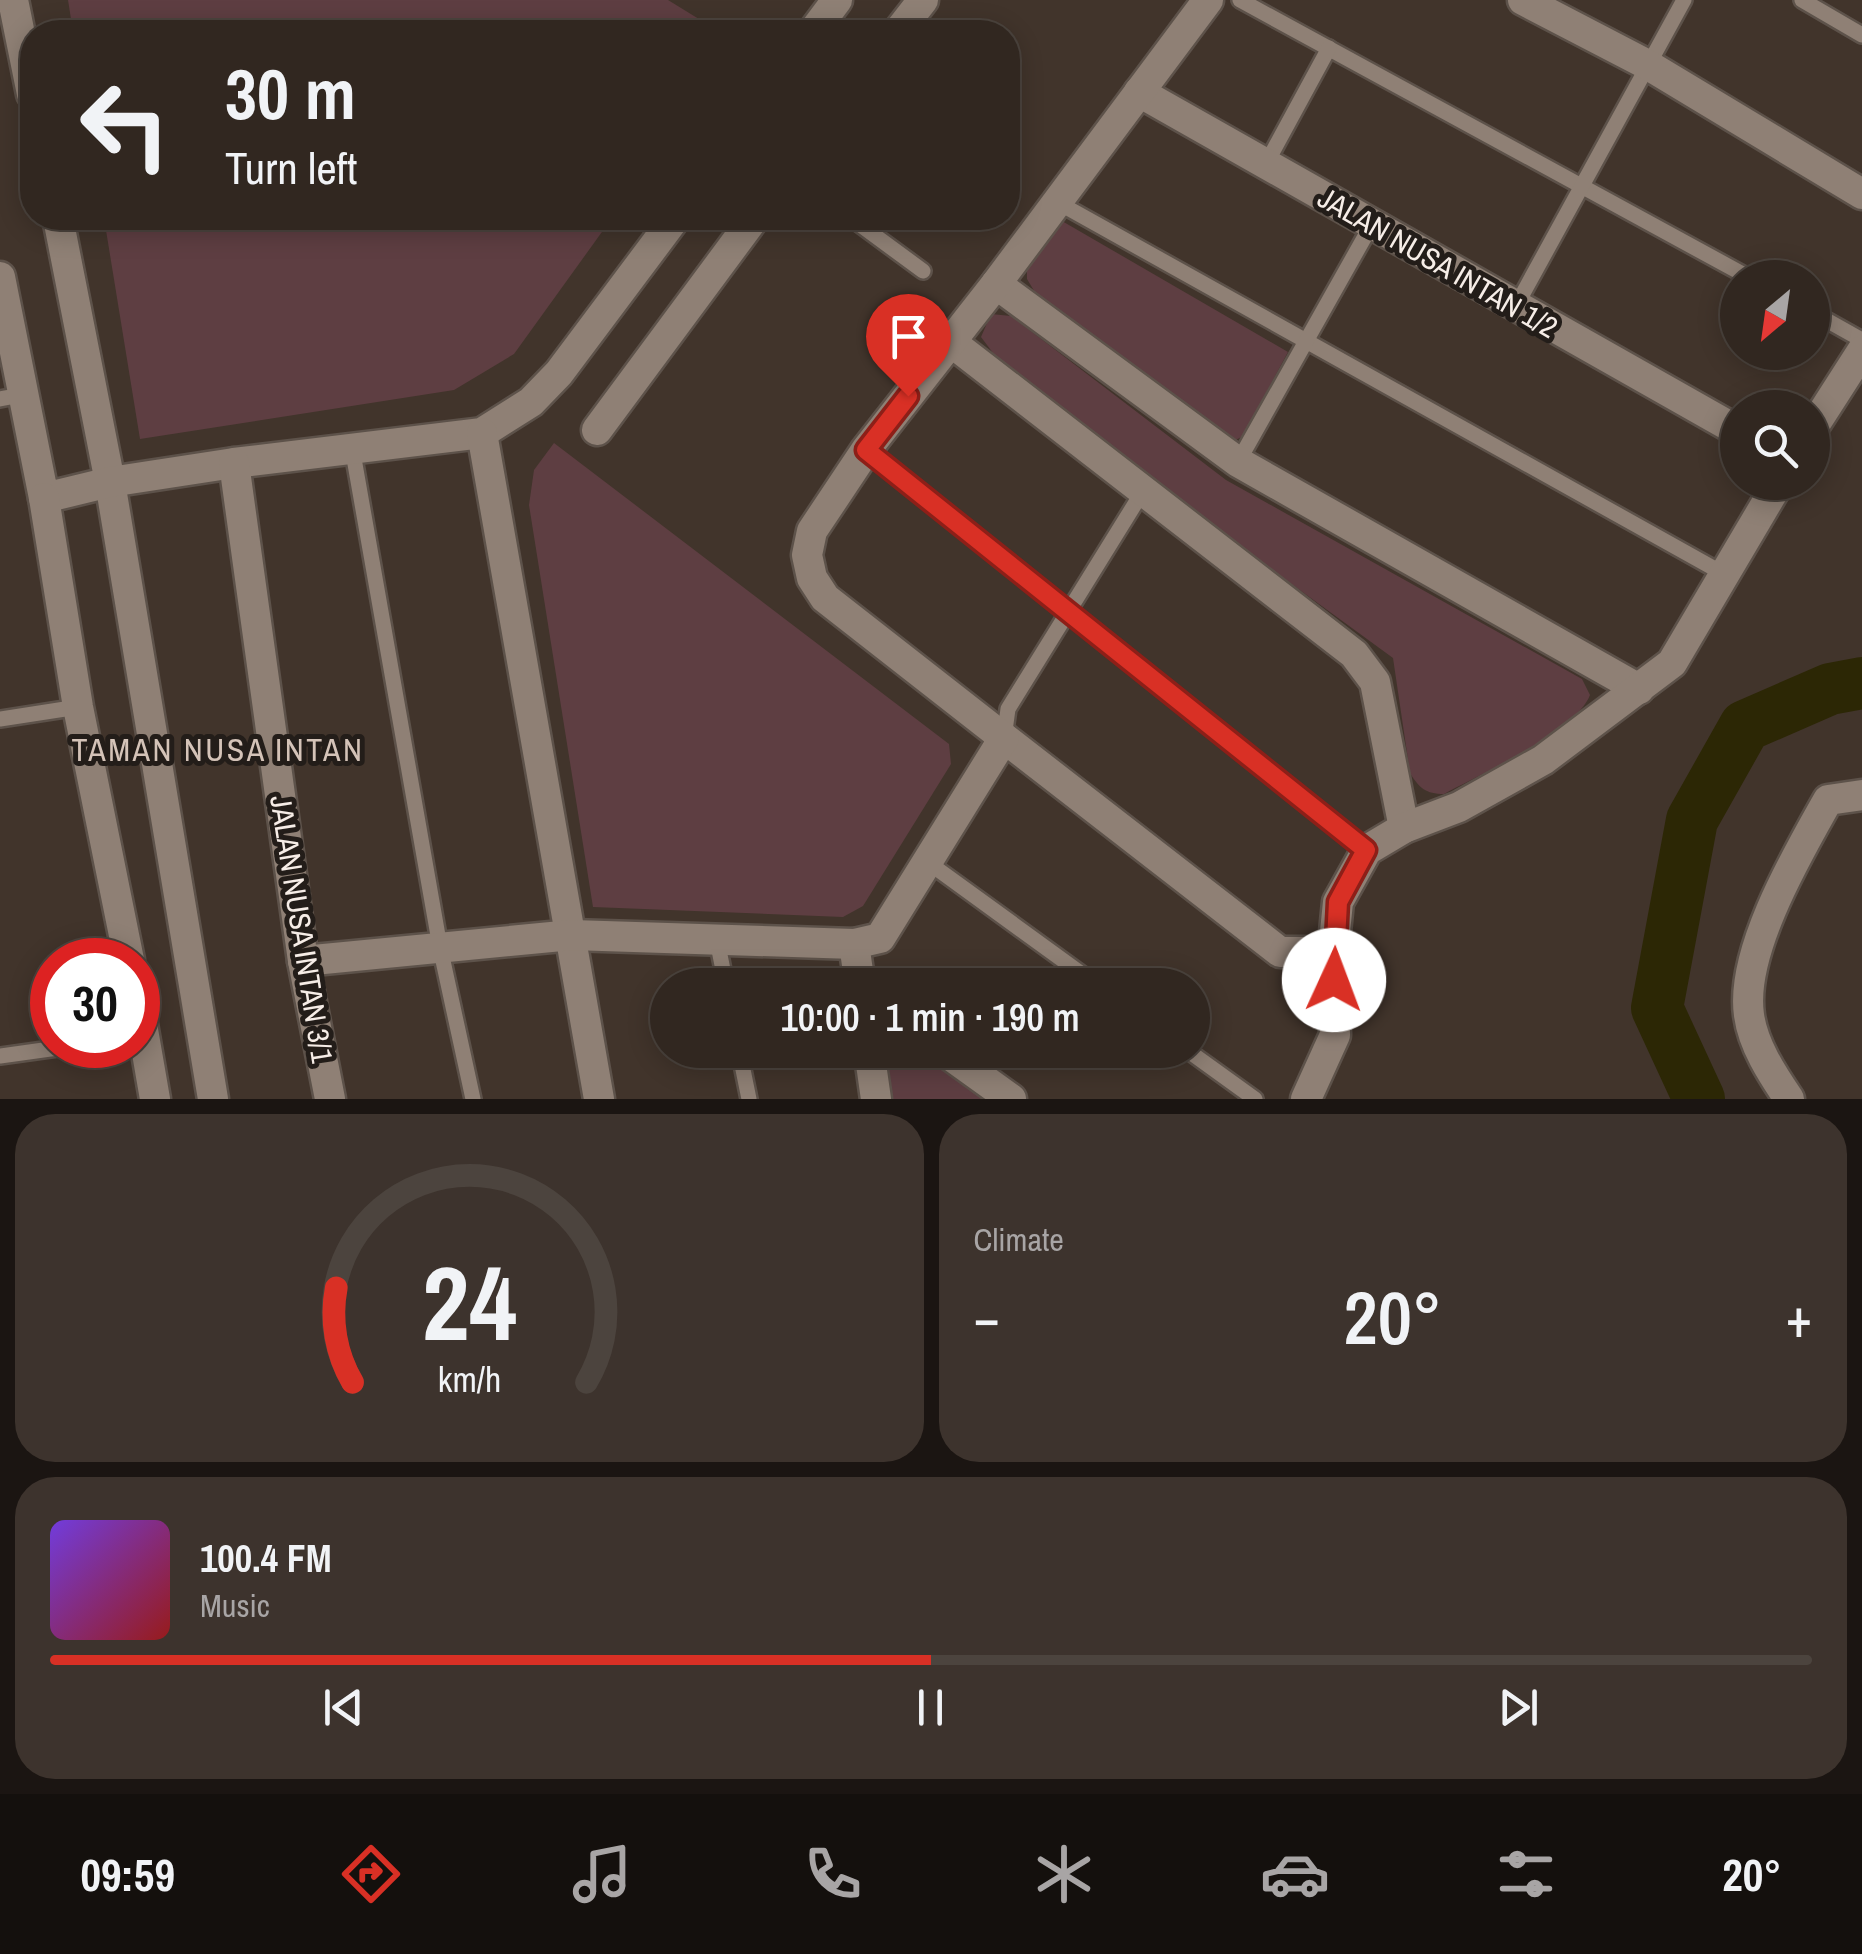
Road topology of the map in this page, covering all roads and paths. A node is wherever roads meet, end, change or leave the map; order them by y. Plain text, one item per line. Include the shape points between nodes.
1 (14, 0) edge
2 (923, 0) edge
3 (1208, 0) edge
4 (1240, 0) edge
5 (1522, 0) edge
6 (1684, 0) edge
7 (1802, 0) edge
8 (907, 20) edge
9 (20, 31) edge
10 (1862, 34) edge
11 (1329, 48) junction
12 (1648, 66) junction
13 (1140, 92) junction
14 (1266, 164) junction
15 (1582, 184) junction
16 (1862, 194) edge
17 (1057, 202) junction
18 (1372, 224) junction
19 (60, 230) edge
20 (666, 230) edge
21 (745, 230) edge
22 (868, 230) edge
23 (1720, 261) edge
24 (923, 271) dead end
25 (0, 277) edge
26 (996, 284) junction
27 (1516, 306) junction
28 (1830, 322) edge
29 (1862, 340) edge
30 (1306, 341) junction
31 (951, 342) junction
32 (1862, 351) edge
33 (11, 397) edge
34 (1830, 401) edge
35 (1720, 421) edge
36 (597, 430) dead end
37 (482, 432) junction
38 (352, 447) junction
39 (866, 450) junction
40 (234, 462) junction
41 (1238, 462) junction
42 (110, 482) junction
43 (1143, 492) junction
44 (44, 498) junction
45 (1768, 500) edge
46 (1724, 574) junction
47 (1069, 611) junction
48 (1639, 689) junction
49 (78, 708) junction
50 (0, 719) edge
51 (1004, 738) junction
52 (1862, 794) edge
53 (1404, 828) junction
54 (1366, 850) junction
55 (928, 863) junction
56 (572, 935) junction
57 (125, 938) edge
58 (717, 940) junction
59 (854, 944) junction
60 (440, 947) junction
61 (1333, 952) junction
62 (304, 960) junction
63 (723, 968) edge
64 (858, 968) edge
65 (1073, 968) edge
66 (30, 1052) edge
67 (0, 1056) edge
68 (1210, 1067) edge
69 (148, 1068) edge
70 (743, 1068) edge
71 (872, 1068) edge
72 (968, 1068) edge
73 (155, 1099) edge
74 (213, 1099) edge
75 (330, 1099) edge
76 (473, 1099) edge
77 (599, 1099) edge
78 (749, 1099) edge
79 (876, 1099) edge
80 (1011, 1099) edge
81 (1254, 1099) edge
82 (1306, 1099) edge
83 (1788, 1099) edge

1 - 9 street
2 - 8 street
3 - 13 street
4 - 11 lane
5 - 12 street
6 - 12 lane
7 - 10 lane
11 - 14 lane
11 - 15 lane
12 - 15 lane
12 - 16 street
13 - 14 street, JALAN NUSA INTAN 1/2
13 - 17 street
14 - 18 street, JALAN NUSA INTAN 1/2
15 - 23 lane
15 - 27 lane
17 - 26 street
17 - 30 lane
18 - 27 street, JALAN NUSA INTAN 1/2
18 - 30 lane
19 - 42 street
20 - 37 street via 559,373 532,402
21 - 36 street
22 - 24 lane
25 - 33 street
26 - 31 street
26 - 41 street
27 - 35 street, JALAN NUSA INTAN 1/2
28 - 29 lane
30 - 41 lane
30 - 46 lane
31 - 39 street
31 - 43 street
32 - 34 street
33 - 44 street
37 - 38 street
37 - 56 street
38 - 40 street
38 - 60 lane
39 - 47 lane
39 - 51 street via 812,531 812,578 826,598
40 - 42 street
40 - 62 street, JALAN NUSA INTAN 3/1
41 - 48 street
42 - 44 street
42 - 74 street
43 - 47 lane
43 - 53 street via 1354,654 1375,682
44 - 49 street
45 - 46 street
46 - 48 street via 1672,663
47 - 51 lane via 1008,709
47 - 54 lane
48 - 53 street via 1543,760
49 - 50 lane
49 - 57 street
51 - 55 street
51 - 61 street via 1280,952
52 - 83 street via 1828,800 1750,969 1749,1017
53 - 54 street
54 - 61 street via 1338,902
55 - 59 street via 880,938
55 - 65 lane
56 - 58 street
56 - 60 street
56 - 77 street
58 - 59 street
58 - 63 lane
59 - 64 street
60 - 62 street
60 - 76 lane
61 - 82 street via 1335,1035
62 - 75 street, JALAN NUSA INTAN 3/1
66 - 67 lane
68 - 81 lane
69 - 73 street
70 - 78 lane
71 - 79 street
72 - 80 street

